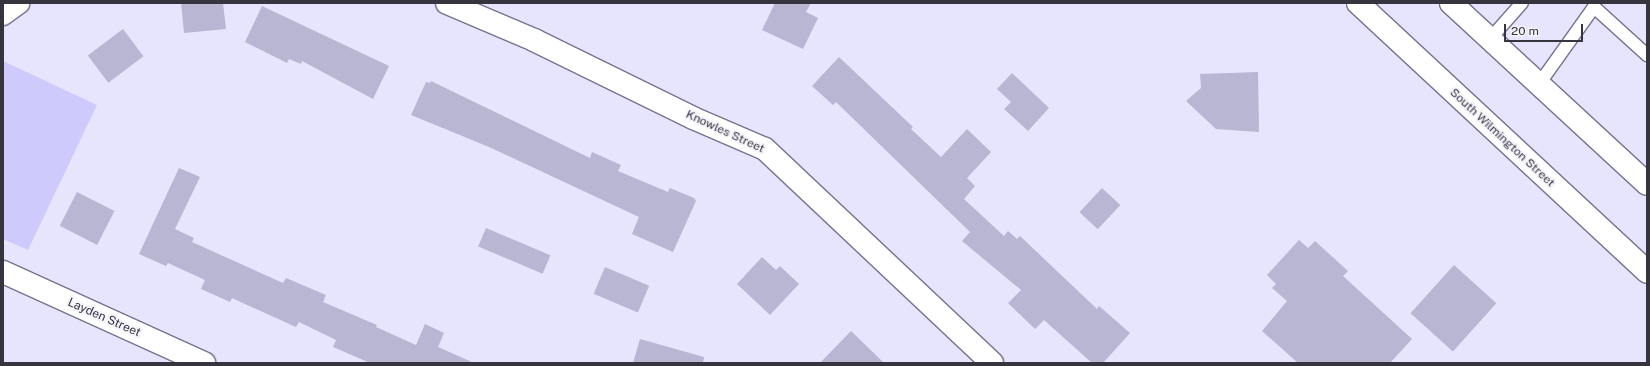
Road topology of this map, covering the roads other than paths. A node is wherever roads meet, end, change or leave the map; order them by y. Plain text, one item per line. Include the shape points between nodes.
1 (18, 3) edge
2 (447, 3) edge
3 (1358, 3) edge
4 (1451, 3) edge
5 (1522, 3) edge
6 (1596, 5) edge
7 (3, 14) edge
8 (1490, 39) junction
9 (1647, 55) edge
10 (1539, 84) junction
11 (1647, 184) edge
12 (3, 272) edge
13 (1647, 272) edge
14 (204, 363) edge
15 (992, 363) edge

1 - 7 street
2 - 15 street, Knowles Street via 534,40 693,118 765,149
3 - 13 street, South Wilmington Street
4 - 8 street
5 - 8 lane
6 - 9 lane
6 - 10 lane
8 - 10 street
10 - 11 street
12 - 14 street, Layden Street

